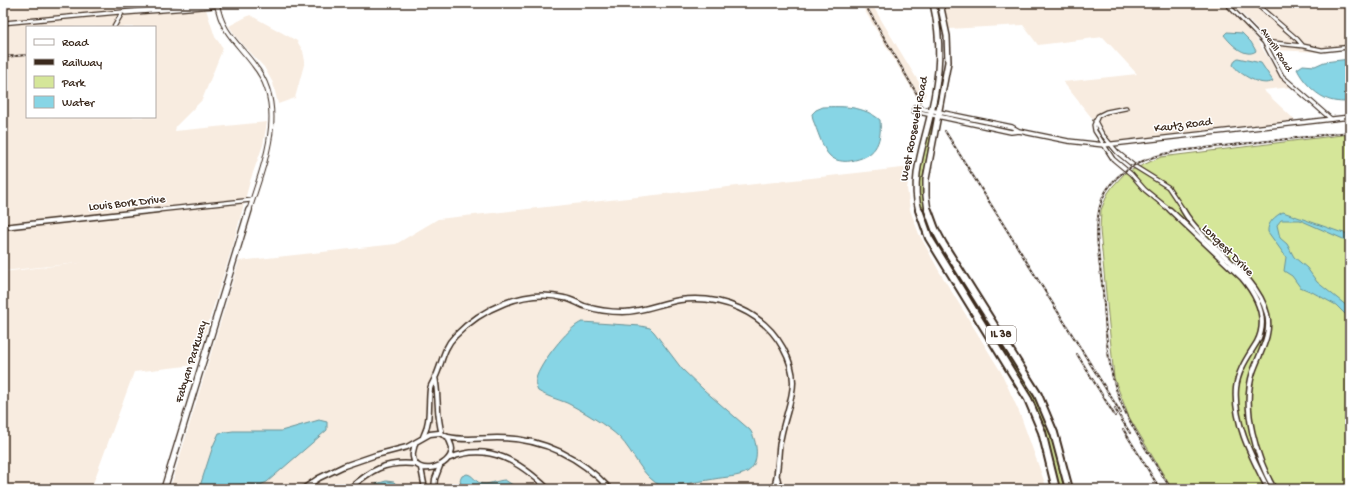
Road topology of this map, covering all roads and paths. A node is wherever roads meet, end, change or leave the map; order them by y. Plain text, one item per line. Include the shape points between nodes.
1 (933, 3) edge
2 (940, 3) edge
3 (1226, 3) edge
4 (1255, 3) edge
5 (217, 4) edge
6 (122, 13) junction
7 (3, 23) edge
8 (115, 26) edge
9 (1264, 42) junction
10 (1303, 46) junction
11 (1350, 47) edge
12 (1126, 108) dead end
13 (915, 109) dead end
14 (930, 112) junction
15 (939, 114) junction
16 (1350, 117) edge
17 (1331, 119) junction
18 (1095, 121) junction
19 (1110, 144) junction
20 (1104, 145) junction
21 (1138, 169) junction
22 (1130, 173) junction
23 (252, 200) junction
24 (3, 227) edge
25 (435, 377) junction
26 (442, 434) junction
27 (423, 437) junction
28 (448, 437) junction
29 (415, 444) junction
30 (449, 459) junction
31 (415, 464) junction
32 (440, 466) junction
33 (421, 468) junction
34 (777, 476) junction
35 (164, 489) edge
36 (303, 489) edge
37 (349, 489) edge
38 (425, 489) edge
39 (434, 489) edge
40 (548, 489) edge
41 (610, 489) edge
42 (774, 489) edge
43 (780, 489) edge
44 (1056, 489) edge
45 (1069, 489) edge
46 (1268, 489) edge
47 (1274, 489) edge

1 - 14 main road, West Roosevelt Road / IL 38 via 939,25 940,55
2 - 15 main road, IL 38 via 948,50
3 - 9 street, Averill Road
4 - 10 street
5 - 6 street
5 - 23 main road, Fabyan Parkway via 226,32 265,79 272,103 271,132
6 - 7 street
6 - 8 street
9 - 10 street
9 - 17 street, Averill Road via 1282,76
10 - 11 street via 1322,50
12 - 18 street via 1103,113
13 - 14 street, Kautz Road
14 - 15 street, Kautz Road
14 - 44 main road, West Roosevelt Road / IL 38 via 916,184 916,201 920,216 931,242 1028,399 1042,432
15 - 20 street, Kautz Road via 1011,132 1019,131
15 - 45 main road, West Roosevelt Road / IL 38 via 925,185 930,217 943,244 1042,402 1054,433
16 - 17 street, Kautz Road
17 - 19 street, Kautz Road
18 - 19 street, Longest Drive via 1099,131
18 - 20 street, Longest Drive via 1095,132
19 - 20 street, Kautz Road
19 - 21 street, Longest Drive
20 - 22 street, Longest Drive via 1111,156
21 - 22 street
21 - 47 street, Longest Drive via 1157,179 1174,194 1192,224 1242,273 1264,305 1269,323 1267,340 1254,367 1249,394 1254,438 1261,462
22 - 46 street, Longest Drive via 1147,192 1178,217 1238,274 1257,302 1262,319 1262,333 1239,375 1236,404 1253,456
23 - 24 street, Louis Bork Drive
23 - 35 main road, Fabyan Parkway
25 - 26 street via 439,427
25 - 27 street via 430,387 429,422
25 - 34 street via 442,354 465,325 505,303 525,297 556,296 594,309 624,312 644,311 679,301 715,300 742,309 760,320 777,337 792,370 793,398 779,444
26 - 27 street via 433,433
26 - 28 street
27 - 29 street
28 - 30 street via 452,448
28 - 41 street via 460,440 513,438 541,443 579,461
29 - 31 street via 412,453
29 - 36 street via 352,462
30 - 32 street
30 - 40 street via 470,451 498,456 522,467
31 - 33 street
31 - 37 street via 396,462 383,465
32 - 33 street
32 - 39 street
33 - 38 street
34 - 42 street
34 - 43 street

